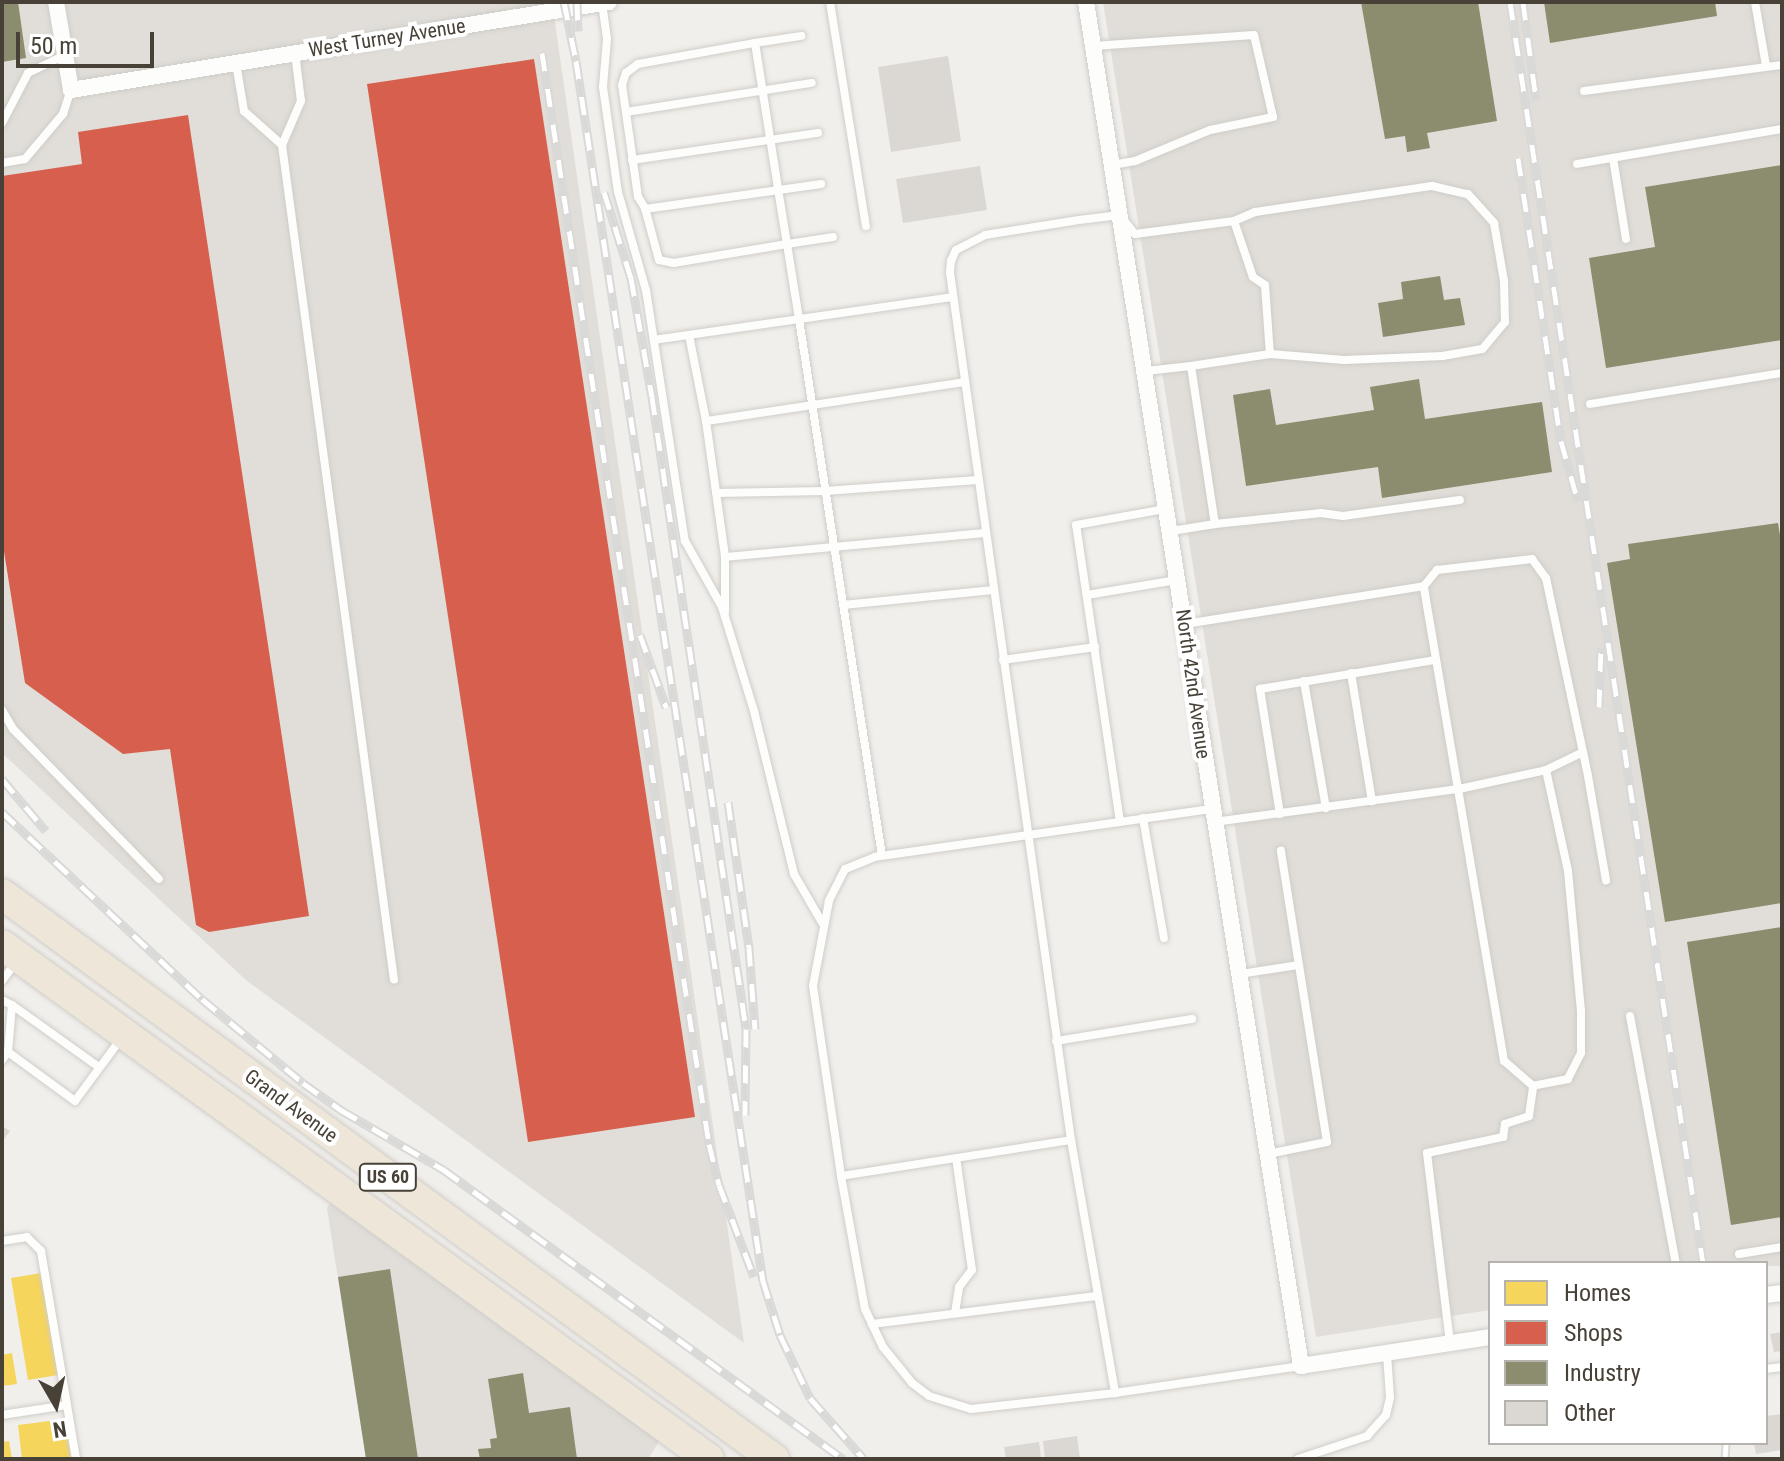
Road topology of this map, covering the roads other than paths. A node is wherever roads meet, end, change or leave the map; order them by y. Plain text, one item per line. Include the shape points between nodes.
1 (56, 2) edge
2 (830, 2) edge
3 (1086, 2) edge
4 (1755, 2) edge
5 (606, 3) edge
6 (801, 36) dead end
7 (755, 43) junction
8 (1093, 46) junction
9 (295, 53) junction
10 (65, 55) junction
11 (236, 63) junction
12 (1782, 65) edge
13 (1766, 66) junction
14 (812, 83) dead end
15 (763, 89) junction
16 (71, 90) junction
17 (1584, 91) dead end
18 (626, 112) junction
19 (2, 123) edge
20 (1782, 129) edge
21 (818, 133) dead end
22 (770, 140) junction
23 (282, 145) junction
24 (1613, 158) junction
25 (632, 160) junction
26 (2, 163) edge
27 (1577, 164) dead end
28 (1112, 165) junction
29 (821, 184) dead end
30 (778, 189) junction
31 (645, 209) junction
32 (1120, 215) junction
33 (1234, 221) junction
34 (866, 226) dead end
35 (833, 237) dead end
36 (1626, 239) dead end
37 (787, 244) junction
38 (953, 297) junction
39 (799, 319) junction
40 (689, 335) junction
41 (654, 340) junction
42 (1270, 354) junction
43 (1191, 366) junction
44 (1146, 371) junction
45 (1782, 373) edge
46 (965, 382) junction
47 (812, 404) junction
48 (1590, 404) dead end
49 (706, 421) junction
50 (978, 480) junction
51 (825, 491) junction
52 (716, 493) junction
53 (1460, 500) dead end
54 (1168, 508) junction
55 (1215, 524) junction
56 (1172, 531) junction
57 (986, 533) junction
58 (834, 547) junction
59 (725, 557) junction
60 (1179, 579) junction
61 (1424, 586) junction
62 (993, 590) junction
63 (1087, 595) junction
64 (843, 605) junction
65 (725, 618) junction
66 (1185, 624) junction
67 (1095, 647) junction
68 (1003, 660) junction
69 (1436, 660) junction
70 (1351, 673) junction
71 (1304, 681) junction
72 (2, 710) edge
73 (1583, 752) junction
74 (1546, 770) junction
75 (1459, 789) junction
76 (1372, 801) junction
77 (1326, 808) junction
78 (1280, 814) junction
79 (1212, 816) junction
80 (1143, 818) junction
81 (1120, 822) junction
82 (1026, 835) junction
83 (1281, 851) dead end
84 (882, 856) junction
85 (159, 879) dead end
86 (1606, 880) dead end
87 (2, 894) edge
88 (823, 924) junction
89 (1164, 938) dead end
90 (8, 961) edge
91 (1298, 965) junction
92 (1237, 975) junction
93 (394, 980) dead end
94 (2, 1000) edge
95 (12, 1005) junction
96 (1630, 1016) dead end
97 (1192, 1019) dead end
98 (124, 1034) junction
99 (1056, 1041) junction
100 (5, 1056) edge
101 (99, 1067) junction
102 (1533, 1086) junction
103 (1071, 1140) junction
104 (1267, 1154) junction
105 (956, 1158) junction
106 (841, 1176) junction
107 (2, 1241) edge
108 (1782, 1247) edge
109 (1739, 1254) dead end
110 (1676, 1261) edge
111 (1098, 1296) junction
112 (955, 1313) junction
113 (872, 1324) junction
114 (1488, 1337) edge
115 (1450, 1343) junction
116 (1387, 1353) junction
117 (1301, 1366) junction
118 (1115, 1393) junction
119 (67, 1405) junction
120 (2, 1415) edge
121 (76, 1459) edge
122 (709, 1459) edge
123 (774, 1459) edge
124 (1298, 1459) edge

1 - 10 street
2 - 34 lane
3 - 8 street, North 42nd Avenue
4 - 13 lane
5 - 9 street, West Turney Avenue
5 - 41 lane via 603,87 618,192 646,290
6 - 7 lane
7 - 15 lane
7 - 18 lane via 632,67 623,81
8 - 28 street, North 42nd Avenue
8 - 28 lane via 1254,35 1273,117 1210,130
9 - 11 street, West Turney Avenue
9 - 23 lane via 301,101
10 - 16 street
10 - 19 lane via 28,73
11 - 16 street, West Turney Avenue
11 - 23 lane via 244,111
12 - 13 lane
13 - 17 lane
14 - 15 lane
15 - 18 lane
15 - 22 lane
16 - 26 lane via 63,114 25,159
18 - 25 lane
20 - 24 lane
21 - 22 lane
22 - 25 lane
22 - 30 lane
23 - 93 lane
24 - 27 lane
24 - 36 lane
25 - 31 lane
28 - 32 street, North 42nd Avenue
29 - 30 lane
30 - 31 lane
30 - 37 lane
31 - 37 lane via 654,251 663,262
32 - 33 lane via 1135,234
32 - 38 lane via 970,240 951,261
32 - 44 street, North 42nd Avenue
33 - 42 lane via 1253,277 1265,285
33 - 42 lane via 1255,212 1432,186 1468,194 1494,223 1505,322 1482,349 1344,360
35 - 37 lane
37 - 39 lane
38 - 39 lane
38 - 46 lane
39 - 40 lane
39 - 47 lane
40 - 41 lane
40 - 49 lane
41 - 65 lane via 685,541
42 - 43 lane
43 - 44 lane
43 - 55 lane
44 - 54 street, North 42nd Avenue
45 - 48 lane
46 - 47 lane
46 - 50 lane
47 - 49 lane
47 - 51 lane
49 - 52 lane
50 - 51 lane
50 - 57 lane
51 - 52 lane
51 - 58 lane
52 - 59 lane
53 - 55 lane via 1343,516 1321,513
54 - 56 street, North 42nd Avenue
54 - 63 lane via 1076,525
55 - 56 lane
56 - 60 street, North 42nd Avenue
57 - 58 lane
57 - 62 lane
58 - 59 lane
58 - 64 lane
59 - 65 lane
60 - 63 lane
60 - 66 street, North 42nd Avenue
61 - 66 lane
61 - 69 lane
61 - 73 lane via 1437,570 1532,559 1546,578
62 - 64 lane
62 - 68 lane
63 - 67 lane
64 - 84 lane
65 - 88 lane via 794,874
66 - 79 street, North 42nd Avenue
67 - 68 lane
67 - 81 lane
68 - 82 lane
69 - 70 lane
69 - 75 lane
70 - 71 lane
70 - 76 lane
71 - 77 lane
71 - 78 lane via 1260,689
72 - 85 lane via 13,729
73 - 74 lane
73 - 86 lane
74 - 75 lane
74 - 102 lane via 1568,871 1581,1053 1568,1079
75 - 76 lane
75 - 102 lane via 1504,1061
76 - 77 lane
77 - 78 lane
78 - 79 lane
79 - 80 lane
79 - 92 street, North 42nd Avenue
80 - 81 lane
80 - 89 lane
81 - 82 lane
82 - 84 lane
82 - 99 lane
83 - 91 lane
84 - 88 lane via 845,869
87 - 123 highway, Grand Avenue / US 60
88 - 106 lane via 813,1001
90 - 98 highway, Grand Avenue / US 60
91 - 92 lane
91 - 104 lane via 1327,1142
92 - 104 street, North 42nd Avenue
94 - 95 lane
95 - 100 lane
95 - 101 lane
96 - 110 lane
97 - 99 lane
98 - 101 lane
98 - 122 highway, Grand Avenue / US 60
99 - 103 lane
100 - 101 lane via 75,1101
102 - 115 lane via 1529,1116 1505,1124 1503,1137 1427,1153
103 - 105 lane
103 - 111 lane
104 - 117 street, North 42nd Avenue
105 - 106 lane
105 - 112 lane via 972,1270 959,1287
106 - 113 lane
107 - 119 lane via 27,1237 41,1251
108 - 109 lane
111 - 112 lane
111 - 118 lane
112 - 113 lane
113 - 118 lane via 912,1383 950,1404 988,1409
114 - 115 street
115 - 116 street
116 - 117 street
116 - 124 lane via 1386,1415 1367,1436
117 - 118 lane
119 - 120 lane
119 - 121 lane

